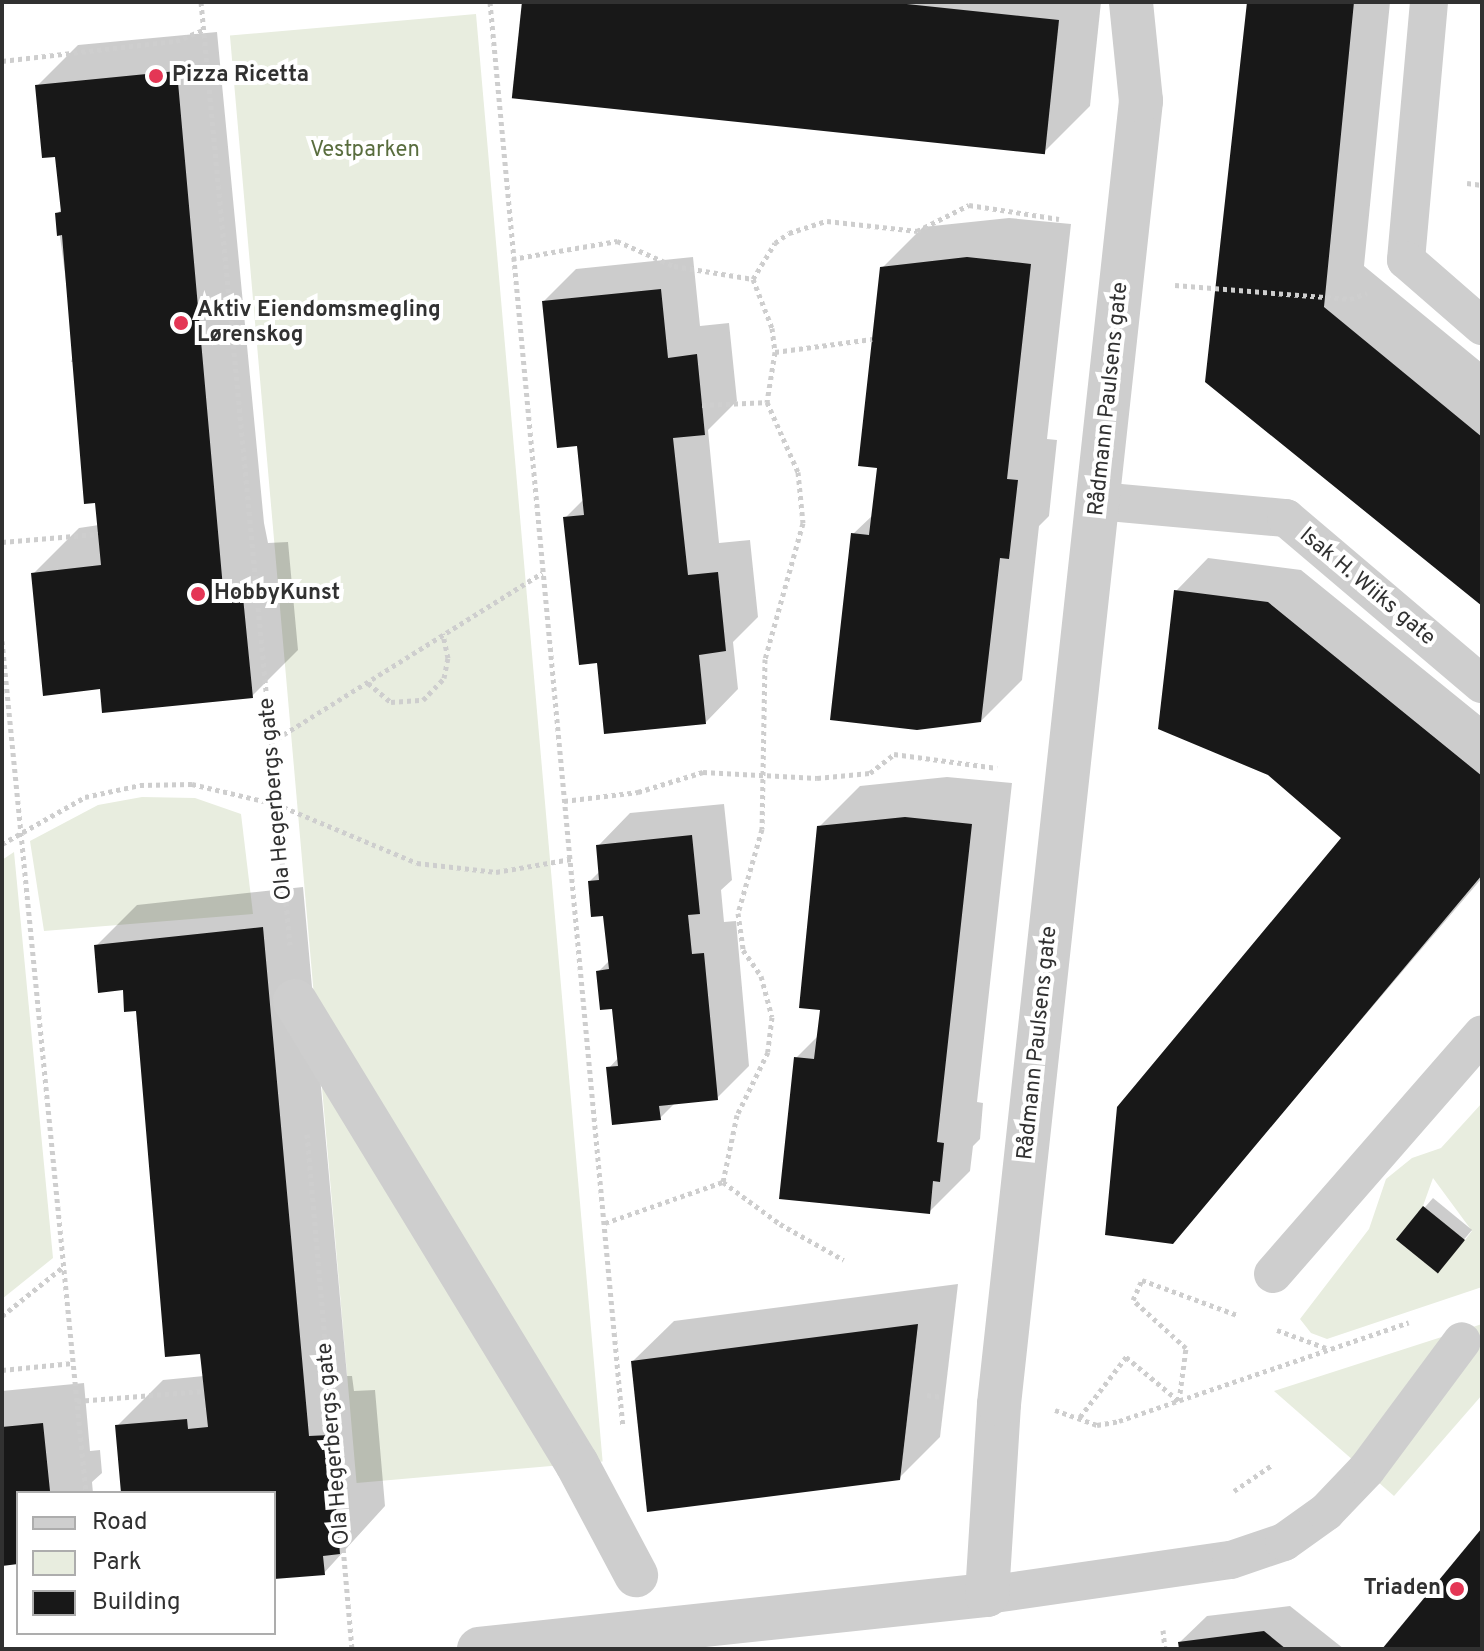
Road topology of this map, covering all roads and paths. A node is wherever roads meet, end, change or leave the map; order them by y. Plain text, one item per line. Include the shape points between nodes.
1 (201, 2) edge
2 (490, 2) edge
3 (1131, 2) edge
4 (1429, 2) edge
5 (203, 30) junction
6 (2, 61) edge
7 (1059, 219) dead end
8 (512, 259) junction
9 (1406, 260) junction
10 (753, 279) junction
11 (1166, 284) dead end
12 (1482, 326) edge
13 (872, 339) dead end
14 (775, 352) junction
15 (767, 402) junction
16 (702, 405) dead end
17 (1098, 501) junction
18 (98, 534) dead end
19 (2, 542) edge
20 (542, 573) junction
21 (443, 634) junction
22 (2, 641) edge
23 (368, 683) junction
24 (1482, 684) edge
25 (270, 743) junction
26 (997, 768) dead end
27 (764, 772) junction
28 (564, 801) junction
29 (276, 804) junction
30 (22, 831) junction
31 (2, 844) edge
32 (571, 859) junction
33 (295, 1001) joint
34 (1482, 1034) edge
35 (306, 1128) dead end
36 (723, 1182) junction
37 (605, 1223) junction
38 (844, 1260) dead end
39 (64, 1266) junction
40 (1273, 1274) dead end
41 (2, 1316) edge
42 (1425, 1317) dead end
43 (1244, 1318) dead end
44 (1273, 1328) dead end
45 (1462, 1341) dead end
46 (1326, 1348) junction
47 (73, 1363) junction
48 (2, 1370) edge
49 (204, 1391) dead end
50 (77, 1401) junction
51 (1179, 1401) junction
52 (1069, 1411) dead end
53 (1080, 1417) junction
54 (625, 1442) dead end
55 (1272, 1465) dead end
56 (86, 1491) edge
57 (1234, 1491) dead end
58 (636, 1575) dead end
59 (987, 1595) junction
60 (1163, 1630) dead end
61 (492, 1648) edge
62 (352, 1649) edge
63 (1165, 1649) edge

1 - 5 path, Ola Hegerbergs gate
2 - 8 path
3 - 17 street, Rådmann Paulsens gate via 1141,101
4 - 9 lane
5 - 6 path via 176,41
5 - 25 path, Ola Hegerbergs gate
7 - 10 path via 969,205 917,231 827,221 775,243
8 - 10 path via 617,241 674,266
8 - 20 path
9 - 11 path via 1385,287 1350,299
9 - 12 lane
10 - 14 path
13 - 14 path
14 - 15 path
15 - 16 path
15 - 27 path via 798,472 803,523 765,659
17 - 24 lane, Isak H. Wiiks gate via 1286,518
17 - 59 street, Rådmann Paulsens gate via 999,1404
18 - 19 path
20 - 21 path
20 - 28 path
21 - 23 path
21 - 23 path via 448,658 444,678 423,700 391,702
22 - 30 path
23 - 25 path
25 - 29 path, Ola Hegerbergs gate
26 - 27 path via 894,754 870,773 817,778
27 - 28 path via 703,772 638,792
27 - 36 path via 762,829 738,913 743,950 761,976 772,1017 768,1052 737,1115
28 - 32 path
29 - 30 path via 192,784 140,785 85,797
29 - 32 path via 417,863 496,872
29 - 33 path, Ola Hegerbergs gate
30 - 31 path
30 - 39 path
32 - 37 path
33 - 58 street via 577,1464
34 - 40 lane
35 - 62 path, Ola Hegerbergs gate
36 - 37 path
36 - 38 path via 780,1224
37 - 54 path
39 - 41 path
39 - 47 path
42 - 46 path
43 - 51 path via 1142,1280 1133,1300 1186,1348
44 - 46 path
45 - 59 lane via 1367,1469 1326,1512 1284,1542 1231,1560
46 - 51 path
47 - 48 path
47 - 50 path
49 - 50 path
50 - 56 path
51 - 53 path via 1097,1425
51 - 53 path via 1126,1357
52 - 53 path
55 - 57 path
59 - 61 street
60 - 63 path

